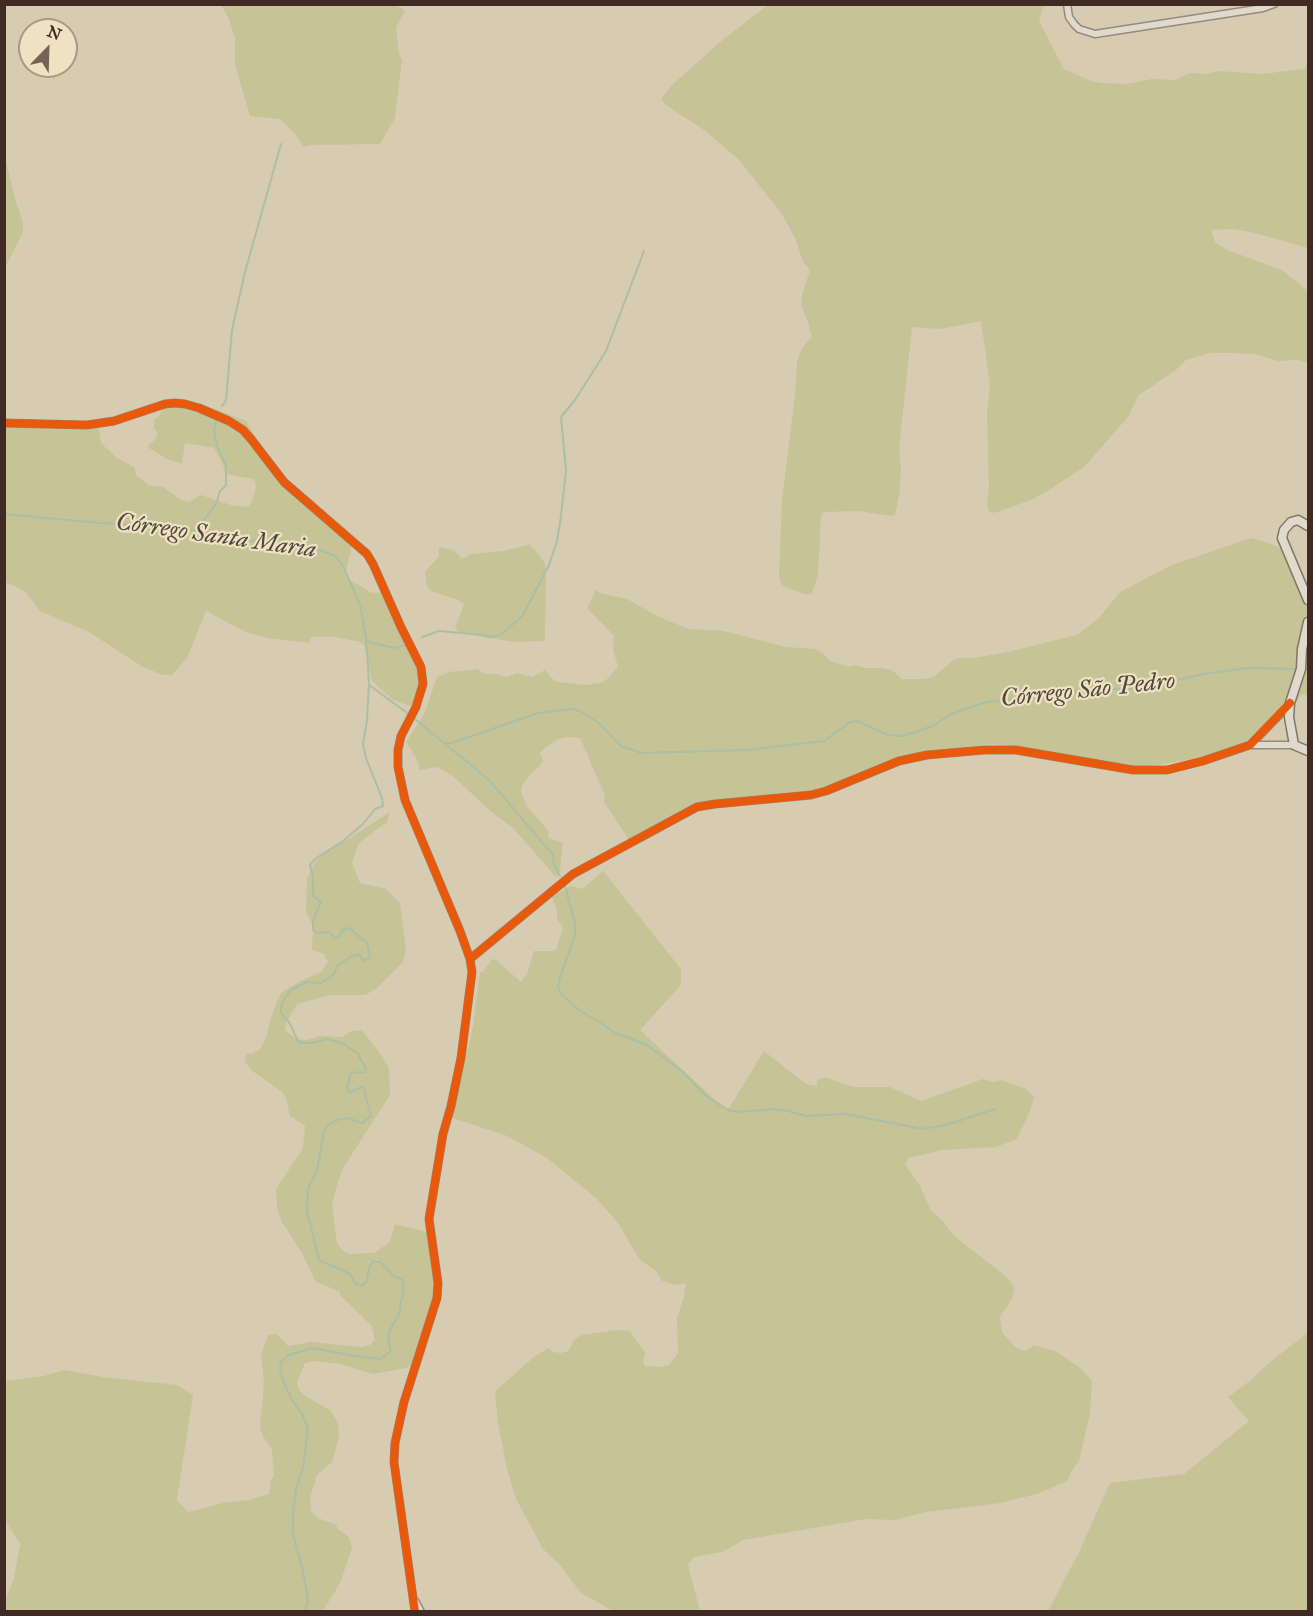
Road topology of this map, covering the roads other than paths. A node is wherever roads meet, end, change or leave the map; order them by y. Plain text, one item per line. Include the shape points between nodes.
1 (1067, 4) edge
2 (1274, 4) edge
3 (4, 423) edge
4 (1308, 526) edge
5 (1308, 600) edge
6 (1308, 622) edge
7 (1290, 703) junction
8 (1250, 744) junction
9 (1294, 745) junction
10 (1308, 751) edge
11 (470, 959) junction
12 (412, 1596) junction
13 (415, 1611) edge
14 (421, 1611) edge

1 - 2 street via 1074,24 1095,34
3 - 11 street via 87,425 165,404 185,404 214,413 243,430 284,483 358,545 373,564 421,667 423,684 398,750 400,782
4 - 5 street via 1298,520 1290,522 1282,538
6 - 7 street via 1301,669
7 - 8 street
7 - 9 street
8 - 9 street
8 - 11 street via 1203,761 1149,771 1007,749 941,754 899,761 818,794 697,807 573,874
9 - 10 street
11 - 12 street via 472,972 460,1058 429,1219 437,1298 404,1401 395,1443 394,1462
12 - 13 street
12 - 14 street

